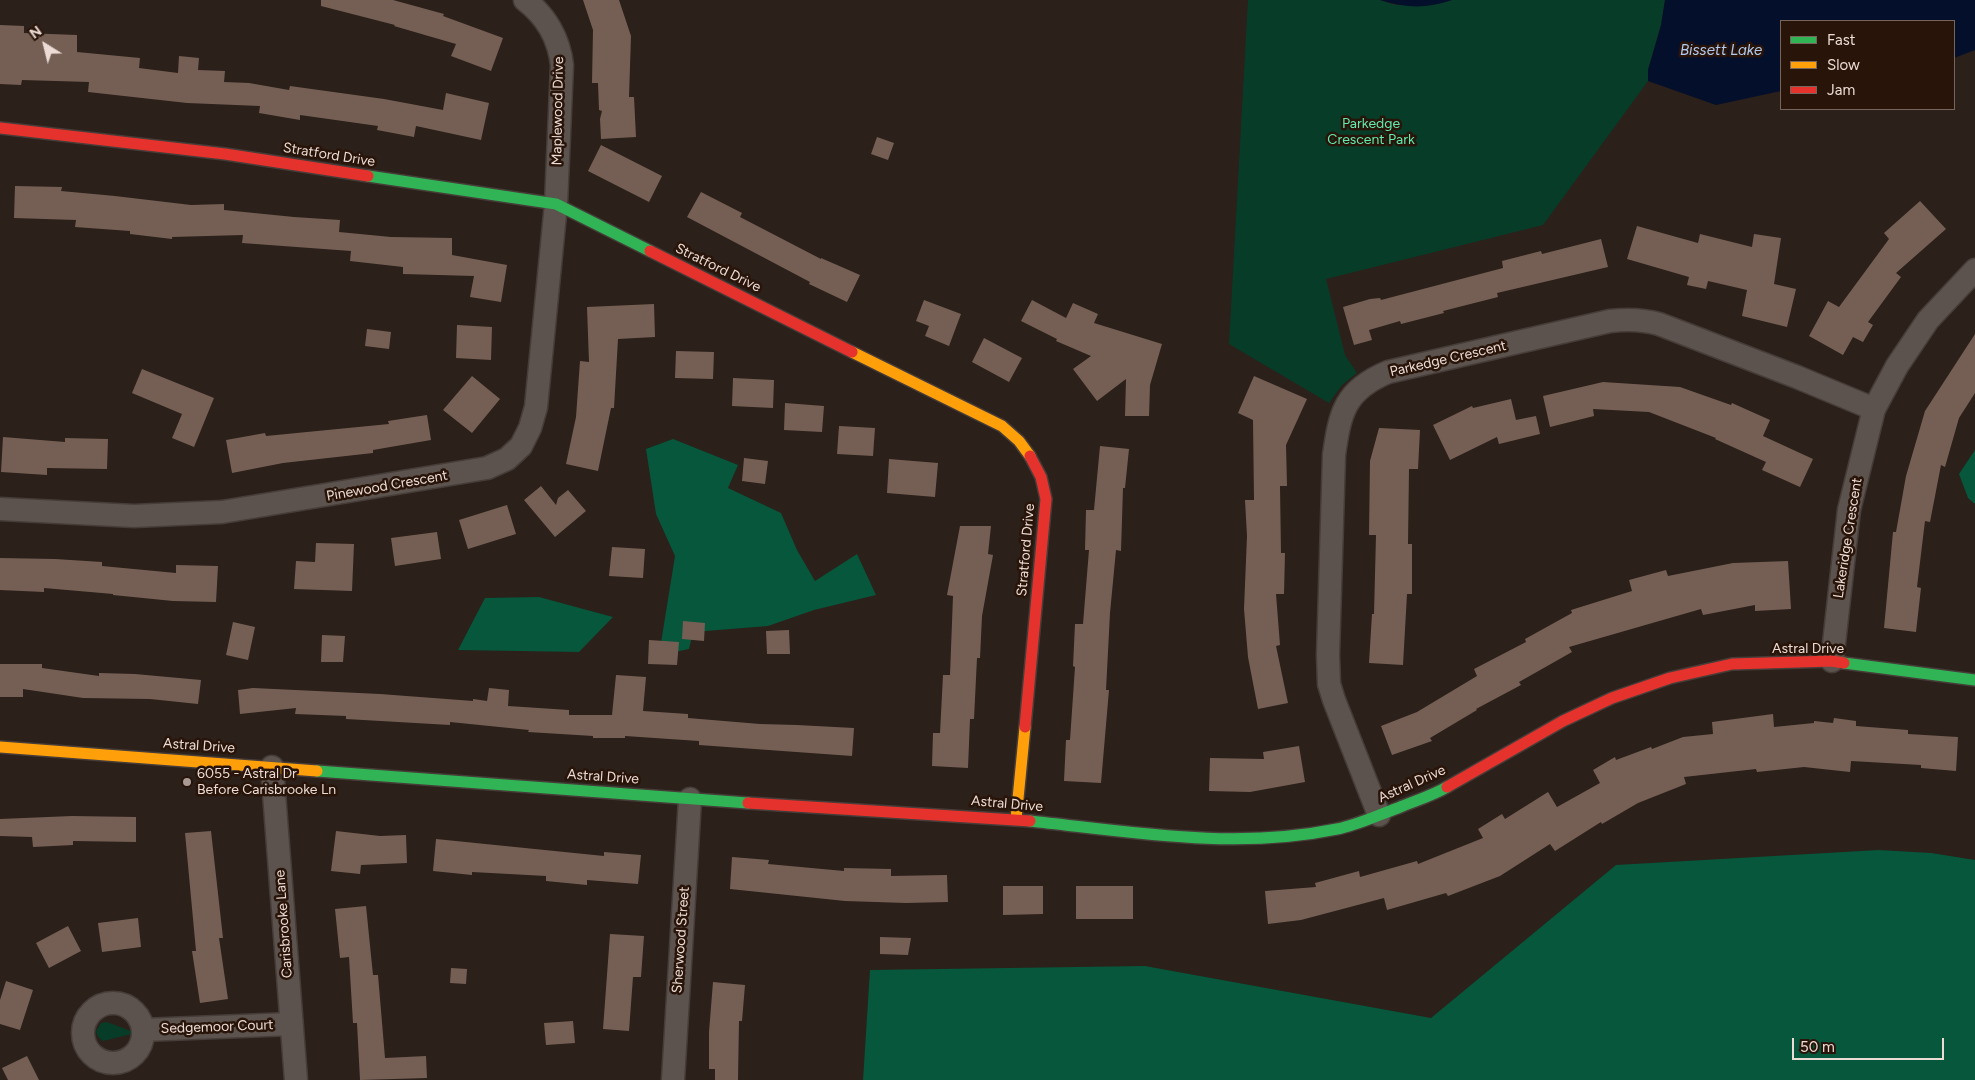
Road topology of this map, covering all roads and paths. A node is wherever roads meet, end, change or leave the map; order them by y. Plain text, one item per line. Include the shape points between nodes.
1 (525, 0) edge
2 (0, 128) edge
3 (556, 204) junction
4 (1975, 270) edge
5 (1874, 409) junction
6 (0, 509) edge
7 (1832, 661) junction
8 (1975, 680) edge
9 (0, 747) edge
10 (272, 767) junction
11 (690, 799) junction
12 (1379, 815) junction
13 (1016, 819) junction
14 (291, 1024) junction
15 (143, 1030) dead end
16 (296, 1080) edge
17 (673, 1080) edge

1 - 3 street, Maplewood Drive via 546,22 561,57
2 - 3 street, Stratford Drive via 225,154
3 - 6 street, Pinewood Crescent via 536,407 525,440 507,459 487,468 222,512 134,516
3 - 13 street, Stratford Drive via 996,422 1014,435 1030,453 1042,479 1046,509
4 - 5 street, Lakeridge Crescent via 1928,320 1897,366
5 - 7 street, Lakeridge Crescent via 1849,510
5 - 12 street, Parkedge Crescent via 1659,324 1626,319 1388,372 1367,383 1352,397 1342,413 1337,431 1328,655 1329,684 1334,700
7 - 8 street, Astral Drive
7 - 12 street, Astral Drive via 1732,664 1662,680 1612,698 1563,721 1442,790
9 - 10 street, Astral Drive
10 - 11 street, Astral Drive
10 - 14 street, Carisbrooke Lane
11 - 13 street, Astral Drive
11 - 17 street, Sherwood Street
12 - 13 street, Astral Drive via 1339,829 1243,840 1163,836
14 - 15 street, Sedgemoor Court
14 - 16 street, Carisbrooke Lane

